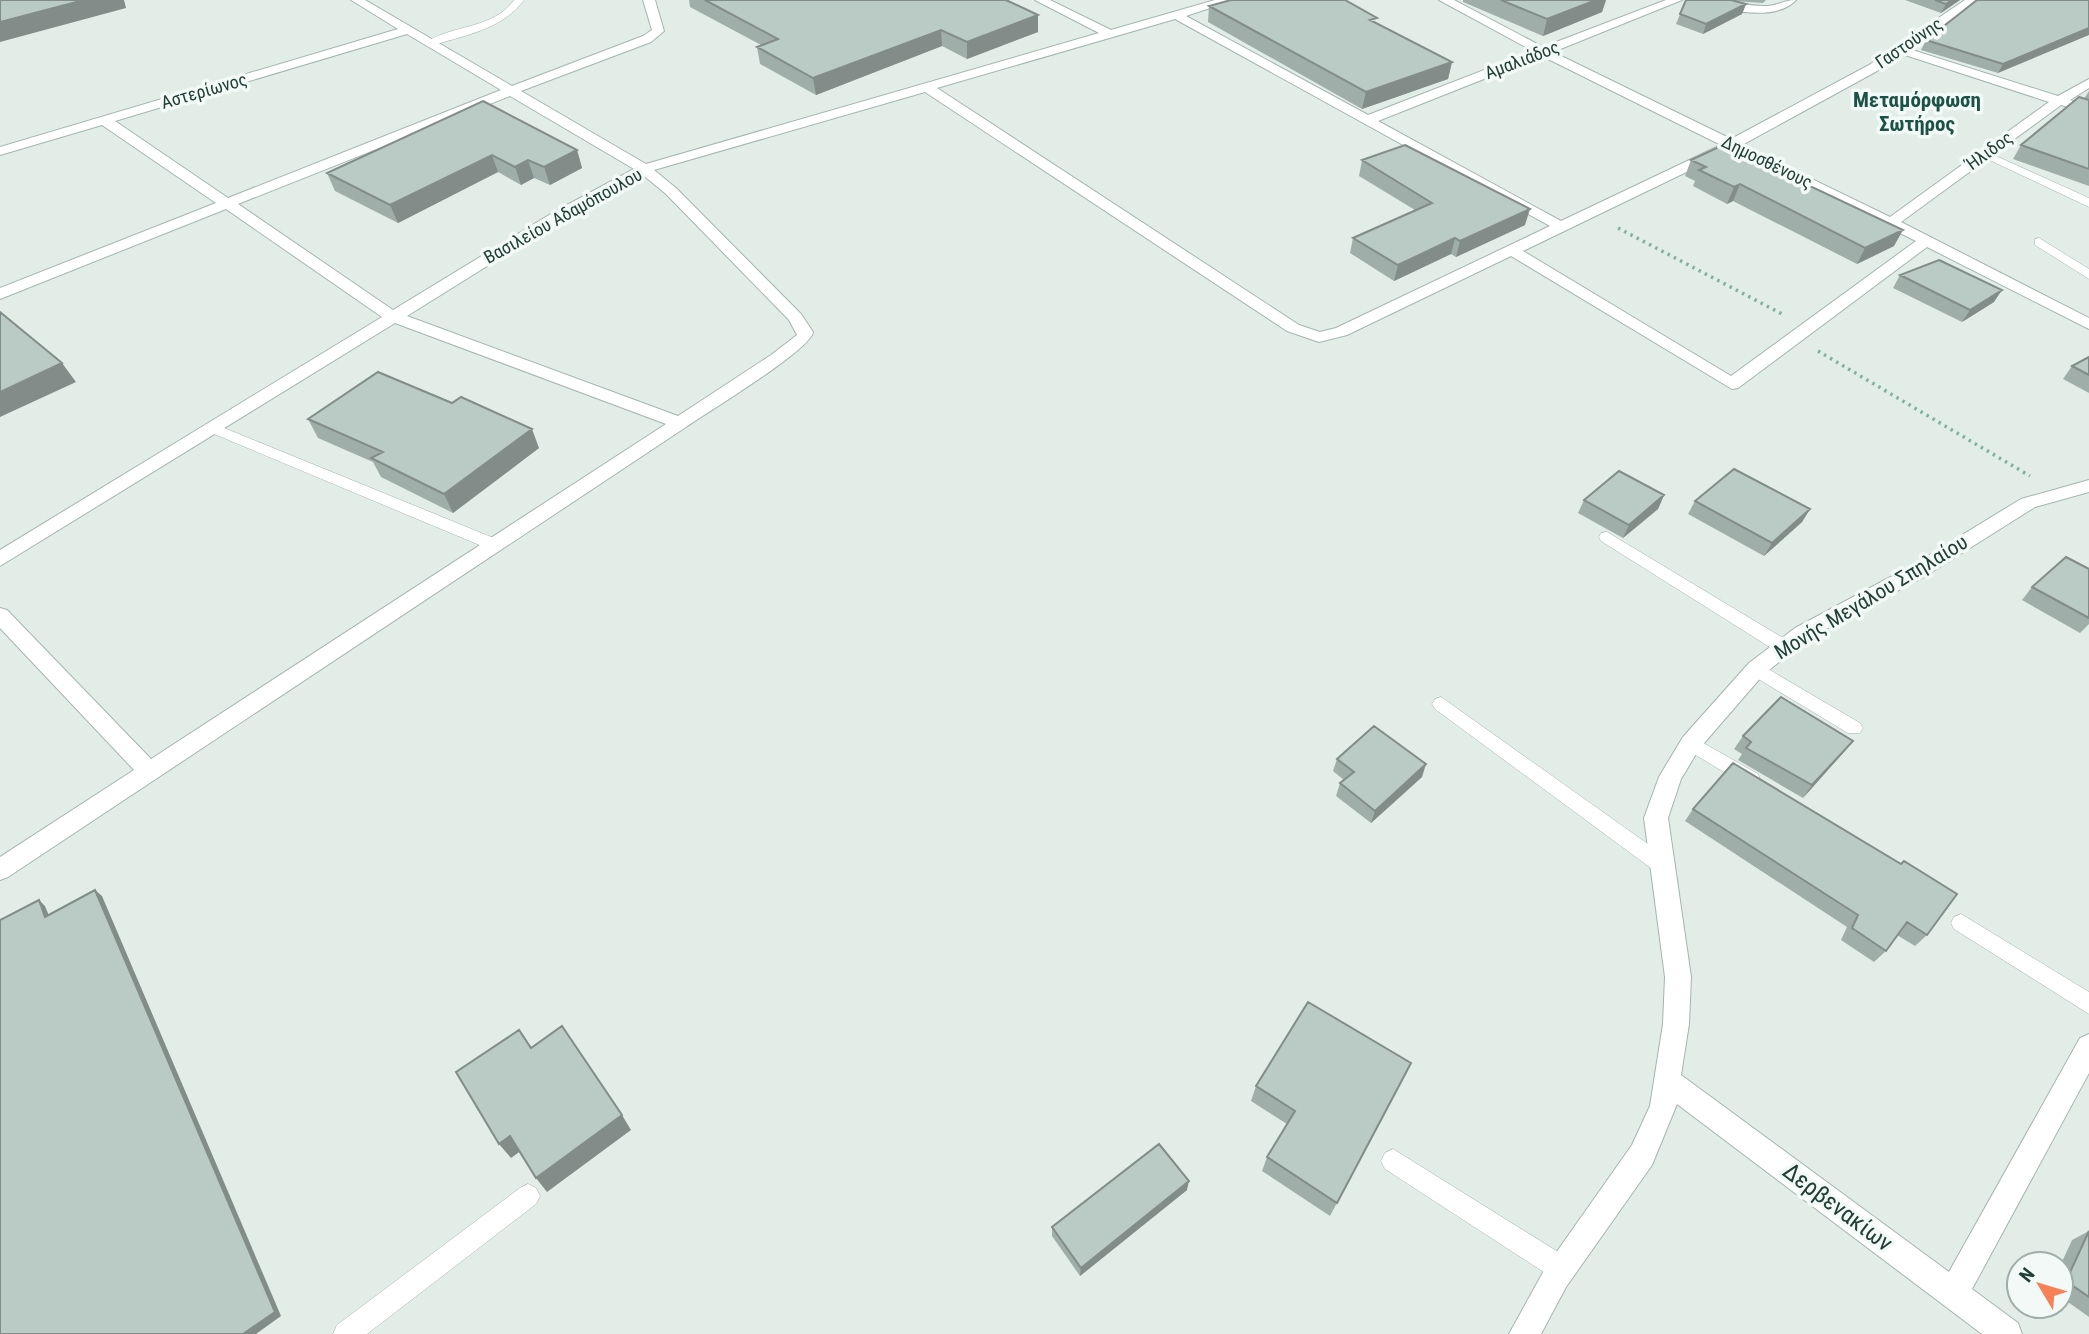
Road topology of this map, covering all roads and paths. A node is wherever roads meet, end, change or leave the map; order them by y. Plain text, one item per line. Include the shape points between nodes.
1 (358, 0) edge
2 (519, 0) edge
3 (649, 0) edge
4 (1041, 0) edge
5 (1228, 0) edge
6 (1445, 0) edge
7 (1676, 0) edge
8 (1716, 0) edge
9 (1790, 0) edge
10 (1973, 0) edge
11 (1176, 15) junction
12 (409, 30) junction
13 (1110, 34) junction
14 (430, 43) junction
15 (1901, 50) junction
16 (1543, 52) junction
17 (2089, 83) edge
18 (927, 87) junction
19 (510, 91) junction
20 (2058, 100) junction
21 (2089, 110) edge
22 (104, 120) junction
23 (1368, 120) junction
24 (1733, 144) junction
25 (0, 151) edge
26 (1985, 154) junction
27 (644, 169) junction
28 (2089, 203) edge
29 (227, 205) junction
30 (1589, 213) junction
31 (1891, 223) junction
32 (1560, 226) junction
33 (1926, 241) junction
34 (2039, 242) dead end
35 (1511, 250) junction
36 (2089, 275) edge
37 (0, 294) edge
38 (393, 316) junction
39 (2089, 324) edge
40 (1802, 333) junction
41 (680, 423) junction
42 (212, 428) junction
43 (2079, 489) edge
44 (1607, 537) dead end
45 (495, 545) junction
46 (0, 559) edge
47 (0, 615) edge
48 (1782, 646) junction
49 (1756, 668) junction
50 (1441, 704) dead end
51 (1854, 728) dead end
52 (1691, 743) junction
53 (149, 772) junction
54 (1771, 791) edge
55 (1662, 864) junction
56 (0, 870) edge
57 (1961, 923) dead end
58 (2089, 1004) edge
59 (2089, 1047) edge
60 (1668, 1081) junction
61 (1393, 1161) dead end
62 (528, 1196) edge
63 (1562, 1269) junction
64 (1953, 1294) junction
65 (346, 1334) edge
66 (1524, 1334) edge
67 (2007, 1334) edge

1 - 12 street
2 - 14 lane via 500,18
3 - 19 street via 658,28 653,36
4 - 13 street
5 - 11 street, Βασιλείου Αδαμόπουλου
6 - 16 street, Δημοσθένους
7 - 16 street, Αμαλιάδος
8 - 9 street via 1770,11 1783,8
10 - 15 street, Γαστούνης
11 - 13 street, Βασιλείου Αδαμόπουλου
11 - 23 street
12 - 14 street
12 - 22 street, Αστερίωνος
13 - 18 street, Βασιλείου Αδαμόπουλου
14 - 19 street
15 - 20 street
15 - 24 street, Γαστούνης
16 - 23 street, Αμαλιάδος
16 - 24 street, Δημοσθένους
17 - 20 street, Ήλιδος
18 - 27 street, Βασιλείου Αδαμόπουλου
18 - 35 street, Γαστούνης via 1307,334 1319,337 1342,331
19 - 27 street
19 - 29 street
20 - 21 street
20 - 26 street, Ήλιδος
22 - 25 street, Αστερίωνος
22 - 29 street
23 - 32 street
24 - 30 street, Γαστούνης
24 - 31 street, Δημοσθένους
26 - 28 lane
26 - 31 street, Ήλιδος
27 - 38 street, Βασιλείου Αδαμόπουλου
27 - 41 street via 671,191 805,332 805,337 778,359
29 - 37 street
29 - 38 street
30 - 32 street, Γαστούνης
30 - 40 path
31 - 33 street, Δημοσθένους
32 - 35 street, Γαστούνης
33 - 39 street, Δημοσθένους
33 - 40 street
34 - 36 lane
35 - 40 street via 1732,384
38 - 41 street
38 - 42 street, Βασιλείου Αδαμόπουλου
40 - 43 path
41 - 45 street
42 - 45 lane
42 - 46 street, Βασιλείου Αδαμόπουλου
43 - 48 street, Μονής Μεγάλου Σπηλαίου via 2004,515 1920,570
44 - 48 lane
45 - 53 street
47 - 53 street
48 - 49 street, Μονής Μεγάλου Σπηλαίου
49 - 51 lane
49 - 52 street, Μονής Μεγάλου Σπηλαίου
50 - 55 lane
52 - 54 lane
52 - 55 street, Μονής Μεγάλου Σπηλαίου via 1659,804
53 - 56 street
55 - 60 street, Μονής Μεγάλου Σπηλαίου via 1678,977
57 - 58 lane
59 - 64 street
60 - 63 street, Μονής Μεγάλου Σπηλαίου via 1663,1107 1642,1155
60 - 64 street, Δερβενακίων
61 - 63 lane
62 - 65 lane
63 - 66 street, Μονής Μεγάλου Σπηλαίου
64 - 67 street, Δερβενακίων

